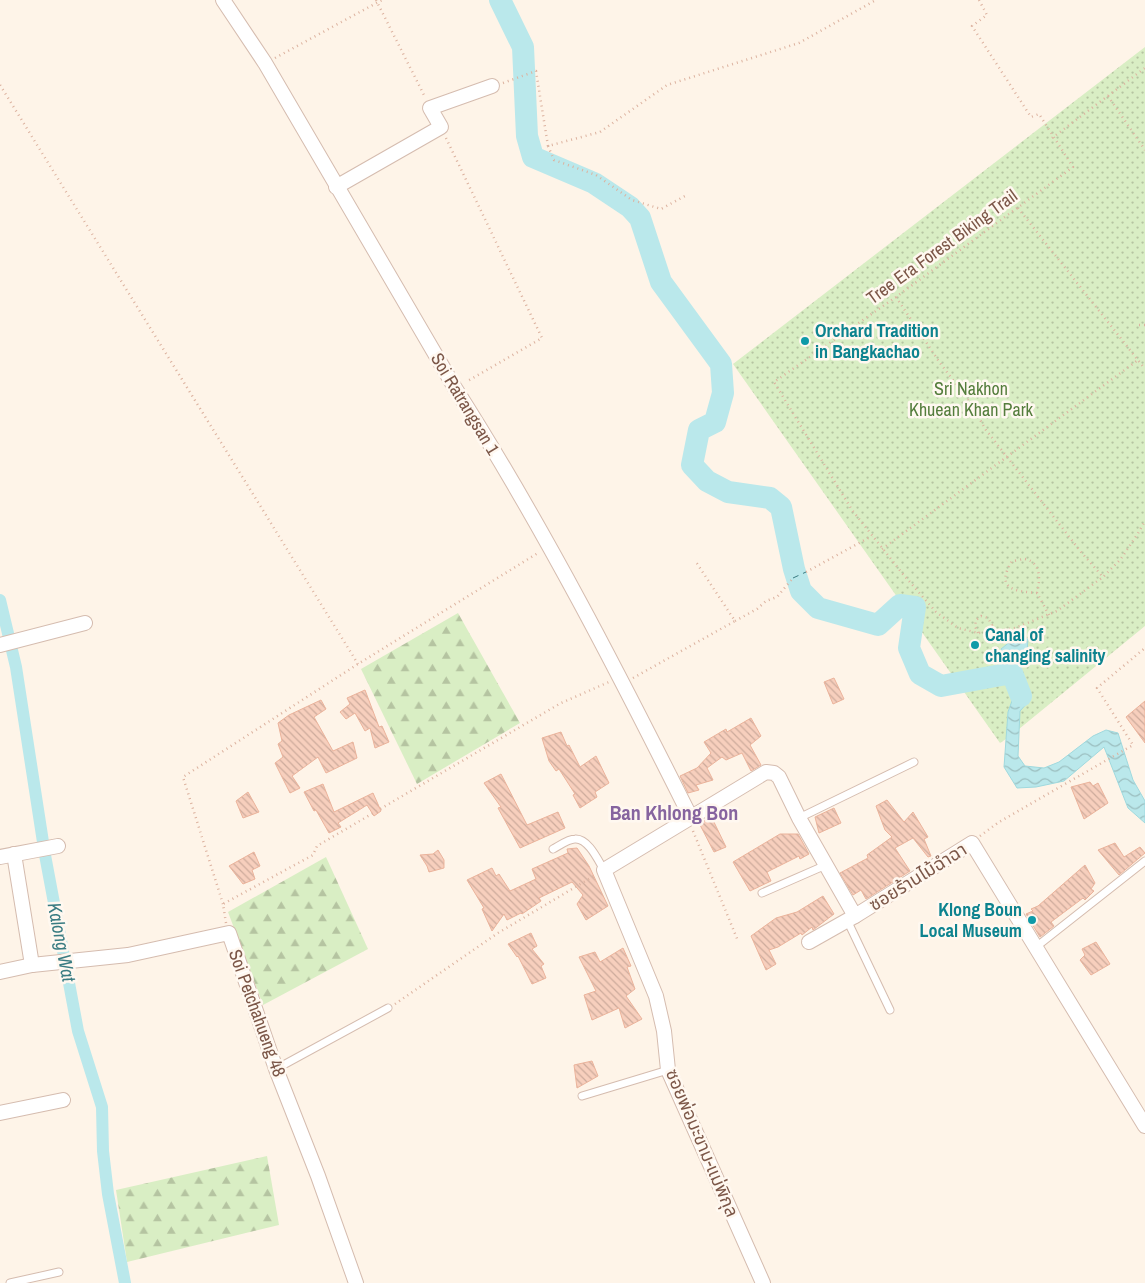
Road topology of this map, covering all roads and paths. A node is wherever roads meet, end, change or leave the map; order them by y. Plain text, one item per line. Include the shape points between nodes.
1 (223, 0) edge
2 (382, 0) edge
3 (876, 0) edge
4 (979, 0) edge
5 (377, 1) edge
6 (265, 63) junction
7 (1145, 68) edge
8 (0, 85) edge
9 (492, 86) joint
10 (1108, 96) junction
11 (430, 108) junction
12 (441, 127) junction
13 (1052, 138) junction
14 (548, 146) junction
15 (1145, 150) edge
16 (336, 187) junction
17 (685, 196) dead end
18 (1018, 208) junction
19 (896, 297) junction
20 (1139, 325) dead end
21 (1145, 325) edge
22 (1138, 360) junction
23 (1145, 369) edge
24 (455, 388) junction
25 (1006, 456) junction
26 (1145, 521) edge
27 (872, 536) junction
28 (548, 547) junction
29 (882, 549) junction
30 (696, 562) dead end
31 (806, 572) dead end
32 (1102, 577) junction
33 (792, 578) dead end
34 (1037, 594) junction
35 (1049, 615) junction
36 (735, 621) junction
37 (85, 623) dead end
38 (990, 632) junction
39 (978, 633) junction
40 (0, 646) edge
41 (1145, 648) edge
42 (358, 664) junction
43 (622, 680) junction
44 (914, 762) dead end
45 (799, 818) junction
46 (690, 819) junction
47 (972, 843) junction
48 (58, 846) dead end
49 (553, 849) dead end
50 (16, 853) junction
51 (0, 857) edge
52 (1145, 861) edge
53 (826, 865) junction
54 (604, 870) junction
55 (762, 892) dead end
56 (223, 904) junction
57 (851, 918) junction
58 (229, 933) junction
59 (738, 940) dead end
60 (809, 942) dead end
61 (1036, 947) junction
62 (32, 965) junction
63 (0, 972) edge
64 (388, 1008) joint
65 (890, 1010) dead end
66 (276, 1070) junction
67 (668, 1070) junction
68 (582, 1096) dead end
69 (64, 1100) dead end
70 (0, 1113) edge
71 (1145, 1126) edge
72 (59, 1272) dead end
73 (10, 1283) edge
74 (356, 1283) edge
75 (763, 1283) edge

1 - 6 street, Soi Ratrangsan 1
2 - 5 path
3 - 14 path via 799,43 667,85 600,132
4 - 13 path via 987,14 972,26 1031,117 1039,114
5 - 6 path
5 - 11 path
6 - 16 street, Soi Ratrangsan 1
7 - 10 path
8 - 42 path
9 - 11 street
9 - 14 path via 536,71
10 - 13 path
10 - 15 path
11 - 12 street
12 - 16 street
12 - 24 path via 542,338
13 - 18 path, Tree Era Forest Biking Trail via 1073,167
14 - 17 path via 554,160 596,175 632,200 661,209
16 - 24 street, Soi Ratrangsan 1
18 - 19 path, Tree Era Forest Biking Trail
18 - 22 path
19 - 25 path
19 - 27 path, Tree Era Forest Biking Trail via 774,382 852,510
20 - 21 path
22 - 23 path
22 - 25 path
24 - 28 street, Soi Ratrangsan 1
25 - 29 path
25 - 32 path
26 - 32 path, Tree Era Forest Biking Trail via 1120,560
27 - 29 path, Tree Era Forest Biking Trail
27 - 31 path
28 - 42 path
28 - 43 street, Soi Ratrangsan 1
29 - 39 path, Tree Era Forest Biking Trail via 936,612 958,628
30 - 36 path
32 - 35 path, Tree Era Forest Biking Trail
33 - 36 path via 777,597
34 - 34 path via 1016,591 1008,586 1005,579 1012,561 1024,559 1032,562 1041,580
34 - 35 path
35 - 38 path, Tree Era Forest Biking Trail via 1015,628
36 - 43 path
37 - 40 street
38 - 39 path, Tree Era Forest Biking Trail
38 - 39 path via 992,625 988,618 981,616 976,620
41 - 47 path via 1097,688 1133,745 999,822
42 - 56 path via 183,777
43 - 46 street, Soi Ratrangsan 1
43 - 56 path via 561,704 317,846 313,855
44 - 45 lane
45 - 46 street, ซอยร้านไม้ฉำฉา via 779,777 766,772
45 - 53 street, ซอยร้านไม้ฉำฉา
46 - 54 street
46 - 59 path
47 - 57 street, ซอยร้านไม้ฉำฉา
47 - 61 street, ซอยร้านไม้ฉำฉา
48 - 50 street
49 - 54 lane via 574,839 581,840 589,846
50 - 51 street
50 - 62 street
52 - 61 lane
53 - 55 lane
53 - 57 street, ซอยร้านไม้ฉำฉา
54 - 64 path via 498,933
54 - 67 street, ซอยพ่อมะขาม-แม่พิกุล via 656,996
56 - 58 path
57 - 60 street
57 - 65 lane
58 - 62 street, Soi Petchahueng 48 via 128,955
58 - 66 street, Soi Petchahueng 48
61 - 71 street, ซอยร้านไม้ฉำฉา
62 - 63 street, Soi Petchahueng 48
64 - 66 lane
66 - 74 street, Soi Petchahueng 48
67 - 68 lane
67 - 75 street, ซอยพ่อมะขาม-แม่พิกุล
69 - 70 street
72 - 73 lane

